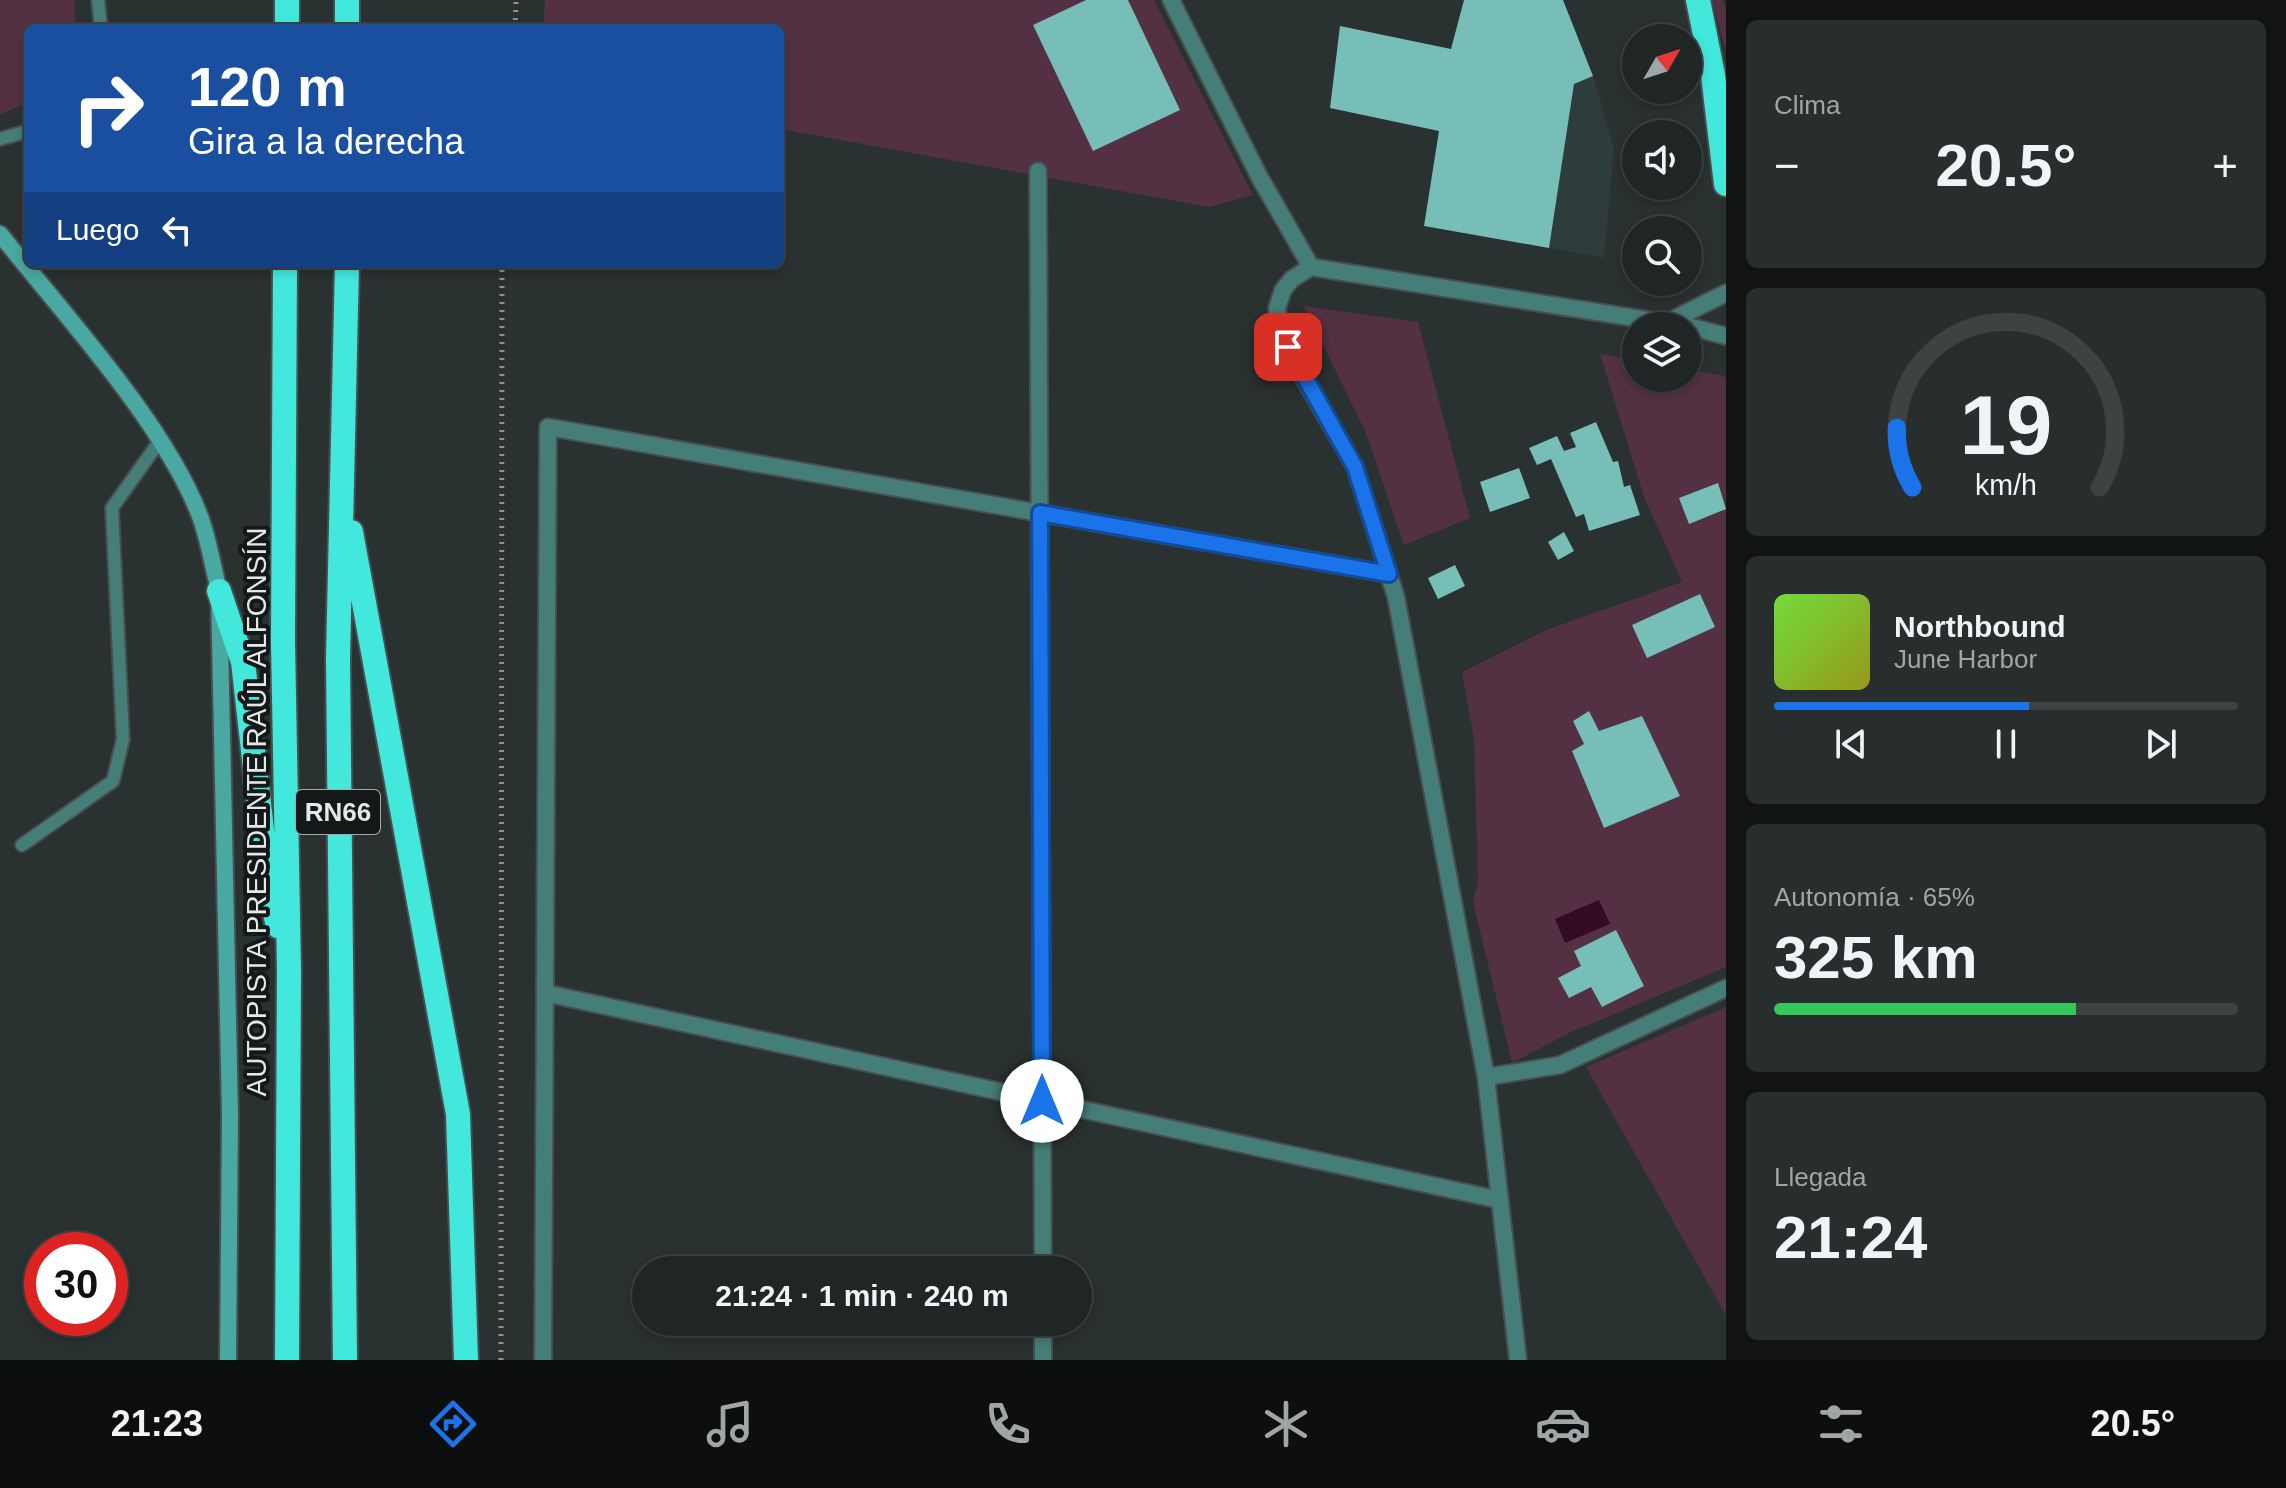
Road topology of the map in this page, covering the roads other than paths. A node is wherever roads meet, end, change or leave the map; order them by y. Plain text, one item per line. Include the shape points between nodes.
1 (98, 0) edge
2 (287, 0) edge
3 (347, 0) edge
4 (1171, 0) edge
5 (1698, 0) edge
6 (101, 24) edge
7 (287, 24) edge
8 (347, 24) edge
9 (24, 132) edge
10 (0, 139) edge
11 (1038, 171) dead end
12 (1726, 184) edge
13 (0, 234) edge
14 (24, 264) edge
15 (1311, 267) junction
16 (27, 268) edge
17 (285, 268) edge
18 (347, 268) edge
19 (1726, 293) edge
20 (1688, 312) edge
21 (1622, 316) edge
22 (1702, 330) edge
23 (1726, 336) edge
24 (159, 442) junction
25 (342, 480) junction
26 (1040, 513) junction
27 (1389, 574) junction
28 (219, 591) junction
29 (22, 845) dead end
30 (289, 970) junction
31 (1726, 988) edge
32 (545, 993) junction
33 (1486, 1077) junction
34 (1042, 1101) junction
35 (1500, 1200) junction
36 (1043, 1256) edge
37 (1043, 1336) edge
38 (228, 1360) edge
39 (287, 1360) edge
40 (345, 1360) edge
41 (466, 1360) edge
42 (543, 1360) edge
43 (1043, 1360) edge
44 (1518, 1360) edge

1 - 6 lane
2 - 7 highway
3 - 8 highway
4 - 15 street
5 - 12 highway
9 - 10 lane
11 - 26 street
13 - 14 street
15 - 21 street
15 - 27 street via 1283,290 1277,308 1279,327 1355,467
16 - 24 street
17 - 30 highway, AUTOPISTA PRESIDENTE RAÚL ALFONSÍN / RN66 via 283,641
18 - 25 highway, RN66
19 - 20 street
22 - 23 street
24 - 28 street via 201,519
24 - 29 lane via 112,508 123,739 113,781
25 - 40 highway, RN66 via 338,892
25 - 41 highway via 458,1114
26 - 27 street
26 - 32 street via 548,427
26 - 34 street
27 - 33 street
28 - 30 highway via 243,662 268,883
28 - 38 street via 230,1115
30 - 39 highway, AUTOPISTA PRESIDENTE RAÚL ALFONSÍN / RN66
31 - 33 street via 1560,1065
32 - 34 street
32 - 42 street
33 - 35 street
34 - 35 street
34 - 36 street
35 - 44 street
37 - 43 street

